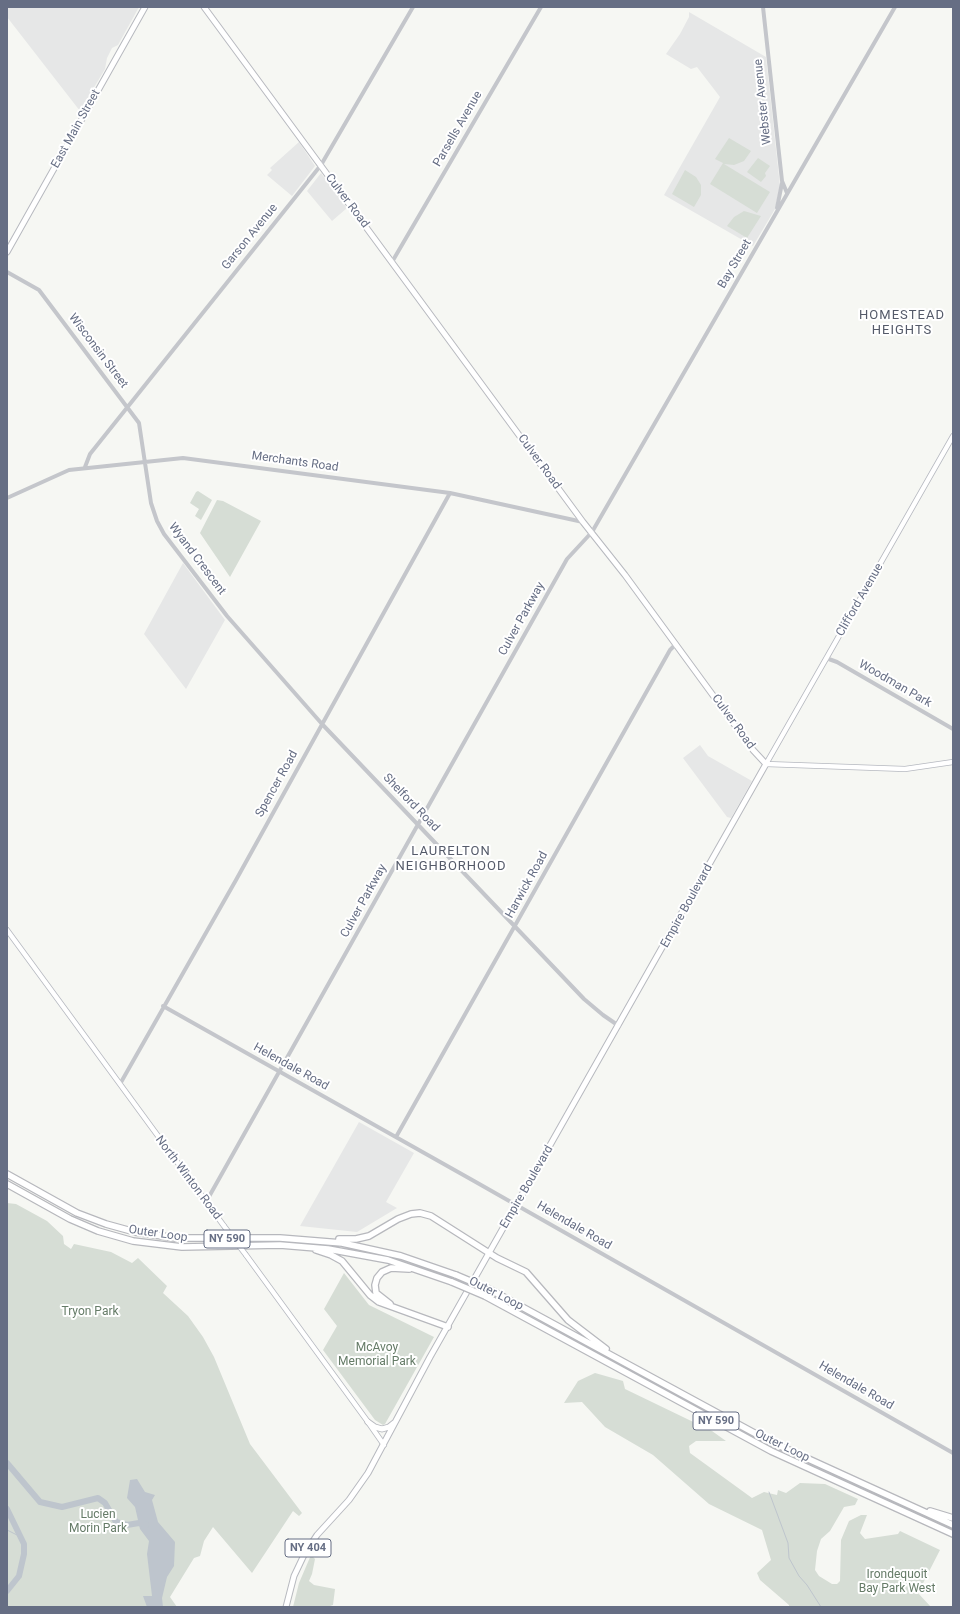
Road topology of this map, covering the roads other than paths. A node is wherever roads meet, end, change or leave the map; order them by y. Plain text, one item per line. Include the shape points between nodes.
1 (145, 7) edge
2 (204, 7) edge
3 (413, 7) edge
4 (541, 7) edge
5 (763, 7) edge
6 (895, 7) edge
7 (321, 165) junction
8 (782, 181) junction
9 (787, 194) junction
10 (774, 216) junction
11 (7, 252) edge
12 (392, 262) junction
13 (7, 272) edge
14 (127, 407) junction
15 (953, 436) edge
16 (146, 461) junction
17 (85, 467) junction
18 (450, 493) junction
19 (7, 498) edge
20 (583, 522) junction
21 (592, 532) junction
22 (230, 620) joint
23 (676, 644) junction
24 (826, 658) junction
25 (322, 724) junction
26 (953, 729) edge
27 (953, 762) edge
28 (766, 764) junction
29 (418, 825) junction
30 (515, 926) junction
31 (7, 930) edge
32 (163, 1006) junction
33 (619, 1026) junction
34 (279, 1072) junction
35 (120, 1084) junction
36 (396, 1137) junction
37 (7, 1174) edge
38 (7, 1184) edge
39 (206, 1202) junction
40 (517, 1205) junction
41 (293, 1239) junction
42 (286, 1246) junction
43 (489, 1253) junction
44 (452, 1282) junction
45 (405, 1312) junction
46 (448, 1327) junction
47 (624, 1362) junction
48 (396, 1421) junction
49 (368, 1422) junction
50 (384, 1445) junction
51 (953, 1453) edge
52 (882, 1493) junction
53 (953, 1518) edge
54 (953, 1525) edge
55 (953, 1534) edge
56 (286, 1607) edge

1 - 11 main road, East Main Street
2 - 7 main road, Culver Road
3 - 7 street, Garson Avenue
4 - 12 street, Parsells Avenue
5 - 8 street, Webster Avenue
6 - 9 street, Bay Street
7 - 12 main road, Culver Road
7 - 14 street, Garson Avenue
8 - 9 street, Webster Avenue
8 - 10 street
9 - 10 street, Bay Street
10 - 21 street, Bay Street
12 - 20 main road, Culver Road
13 - 14 street, Wisconsin Street via 39,290
14 - 16 street, Wisconsin Street via 141,426
14 - 17 street, Garson Avenue via 90,454
15 - 24 main road, Clifford Avenue
16 - 17 street, Merchants Road
16 - 18 street, Merchants Road via 188,458
16 - 22 street, Wyand Crescent via 151,503 157,522
17 - 19 street, Merchants Road via 68,470
18 - 20 street, Merchants Road
18 - 25 street, Spencer Road
20 - 21 main road, Culver Road
21 - 23 main road, Culver Road
21 - 29 street, Culver Parkway via 567,559
22 - 25 street, Shelford Road
23 - 28 main road, Culver Road
23 - 30 street, Harwick Road via 670,650
24 - 26 street, Woodman Park
24 - 28 main road, Clifford Avenue
25 - 29 street, Shelford Road
25 - 32 street, Spencer Road
27 - 28 main road via 905,769
28 - 33 main road, Empire Boulevard
29 - 30 street, Shelford Road
29 - 34 street, Culver Parkway
30 - 33 street, Shelford Road via 590,1005
30 - 36 street, Harwick Road
31 - 35 main road, North Winton Road
32 - 34 street, Helendale Road
32 - 35 street, Spencer Road
33 - 40 main road, Empire Boulevard
34 - 36 street, Helendale Road
34 - 39 street, Culver Parkway
35 - 39 main road, North Winton Road
36 - 40 street, Helendale Road
37 - 41 highway, Outer Loop / NY 590 via 77,1213 129,1231 182,1238
38 - 42 highway, Outer Loop / NY 590 via 70,1219 133,1241 188,1247
39 - 49 main road, North Winton Road, bridge
40 - 43 main road, Empire Boulevard
40 - 51 street, Helendale Road
41 - 43 highway via 360,1238 374,1234 404,1216 418,1213 437,1219
41 - 47 highway, Outer Loop / NY 590, bridge via 342,1243 413,1259 489,1289
42 - 44 highway, Outer Loop / NY 590 via 322,1248 370,1256
42 - 45 highway via 316,1250 336,1257 347,1265 373,1298
43 - 46 main road, Empire Boulevard / NY 404
43 - 47 highway via 528,1274 568,1320
44 - 45 highway via 402,1268 391,1268 382,1272 375,1282 376,1293
44 - 55 highway, Outer Loop / NY 590, bridge via 485,1296 771,1451
45 - 46 highway
46 - 48 main road, Empire Boulevard / NY 404
47 - 52 highway, Outer Loop / NY 590 via 769,1441
48 - 49 main road via 384,1428
48 - 50 main road, Empire Boulevard / NY 404
49 - 50 main road, North Winton Road
50 - 56 main road, Empire Boulevard / NY 404 via 358,1488 307,1550 296,1571
52 - 53 highway
52 - 54 highway, Outer Loop / NY 590

